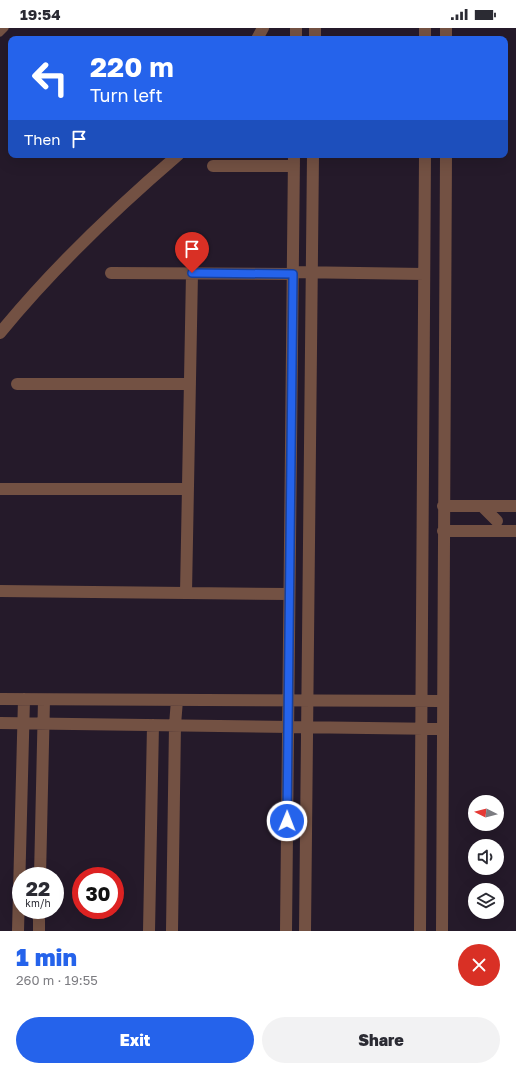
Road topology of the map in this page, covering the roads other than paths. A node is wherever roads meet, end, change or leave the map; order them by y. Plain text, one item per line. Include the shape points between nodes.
1 (5, 28) edge
2 (0, 34) edge
3 (175, 158) edge
4 (313, 158) edge
5 (425, 158) edge
6 (446, 158) edge
7 (294, 161) edge
8 (214, 166) dead end
9 (111, 273) dead end
10 (192, 273) junction
11 (293, 273) junction
12 (312, 273) junction
13 (424, 274) junction
14 (0, 333) edge
15 (17, 384) dead end
16 (190, 384) junction
17 (0, 489) edge
18 (188, 489) junction
19 (443, 506) junction
20 (482, 506) junction
21 (516, 506) edge
22 (497, 520) dead end
23 (443, 531) junction
24 (516, 531) edge
25 (0, 591) edge
26 (186, 593) junction
27 (289, 594) junction
28 (0, 699) edge
29 (24, 699) junction
30 (44, 700) junction
31 (177, 700) junction
32 (288, 700) junction
33 (308, 700) junction
34 (422, 701) junction
35 (443, 701) junction
36 (0, 723) edge
37 (24, 723) junction
38 (43, 724) junction
39 (153, 725) junction
40 (175, 725) junction
41 (288, 726) junction
42 (308, 727) junction
43 (421, 729) junction
44 (443, 729) junction
45 (40, 867) edge
46 (39, 919) edge
47 (18, 931) edge
48 (39, 931) edge
49 (149, 931) edge
50 (172, 931) edge
51 (286, 931) edge
52 (305, 931) edge
53 (420, 931) edge
54 (442, 931) edge

1 - 2 lane
3 - 14 street via 82,242
4 - 12 street
5 - 13 street
6 - 19 street
7 - 8 street
7 - 11 street
9 - 10 street
10 - 11 street
10 - 16 street
11 - 12 street
11 - 27 street
12 - 13 street
12 - 33 street
13 - 34 street
15 - 16 street
16 - 18 street
17 - 18 street
18 - 26 street
19 - 20 street
19 - 23 street
20 - 21 street
20 - 22 street
23 - 24 street
23 - 35 street
25 - 26 street
26 - 27 street
27 - 32 street
28 - 29 street
29 - 30 street
29 - 37 street
30 - 31 street
30 - 38 street
31 - 32 street
31 - 40 street
32 - 33 street
32 - 41 street
33 - 34 street
33 - 42 street
34 - 35 street
34 - 43 street
35 - 44 street
36 - 37 street
37 - 38 street
37 - 47 street
38 - 39 street
38 - 45 street
39 - 40 street
39 - 49 street
40 - 41 street
40 - 50 street
41 - 42 street
41 - 51 street
42 - 43 street
42 - 52 street
43 - 44 street
43 - 53 street
44 - 54 street
46 - 48 street

